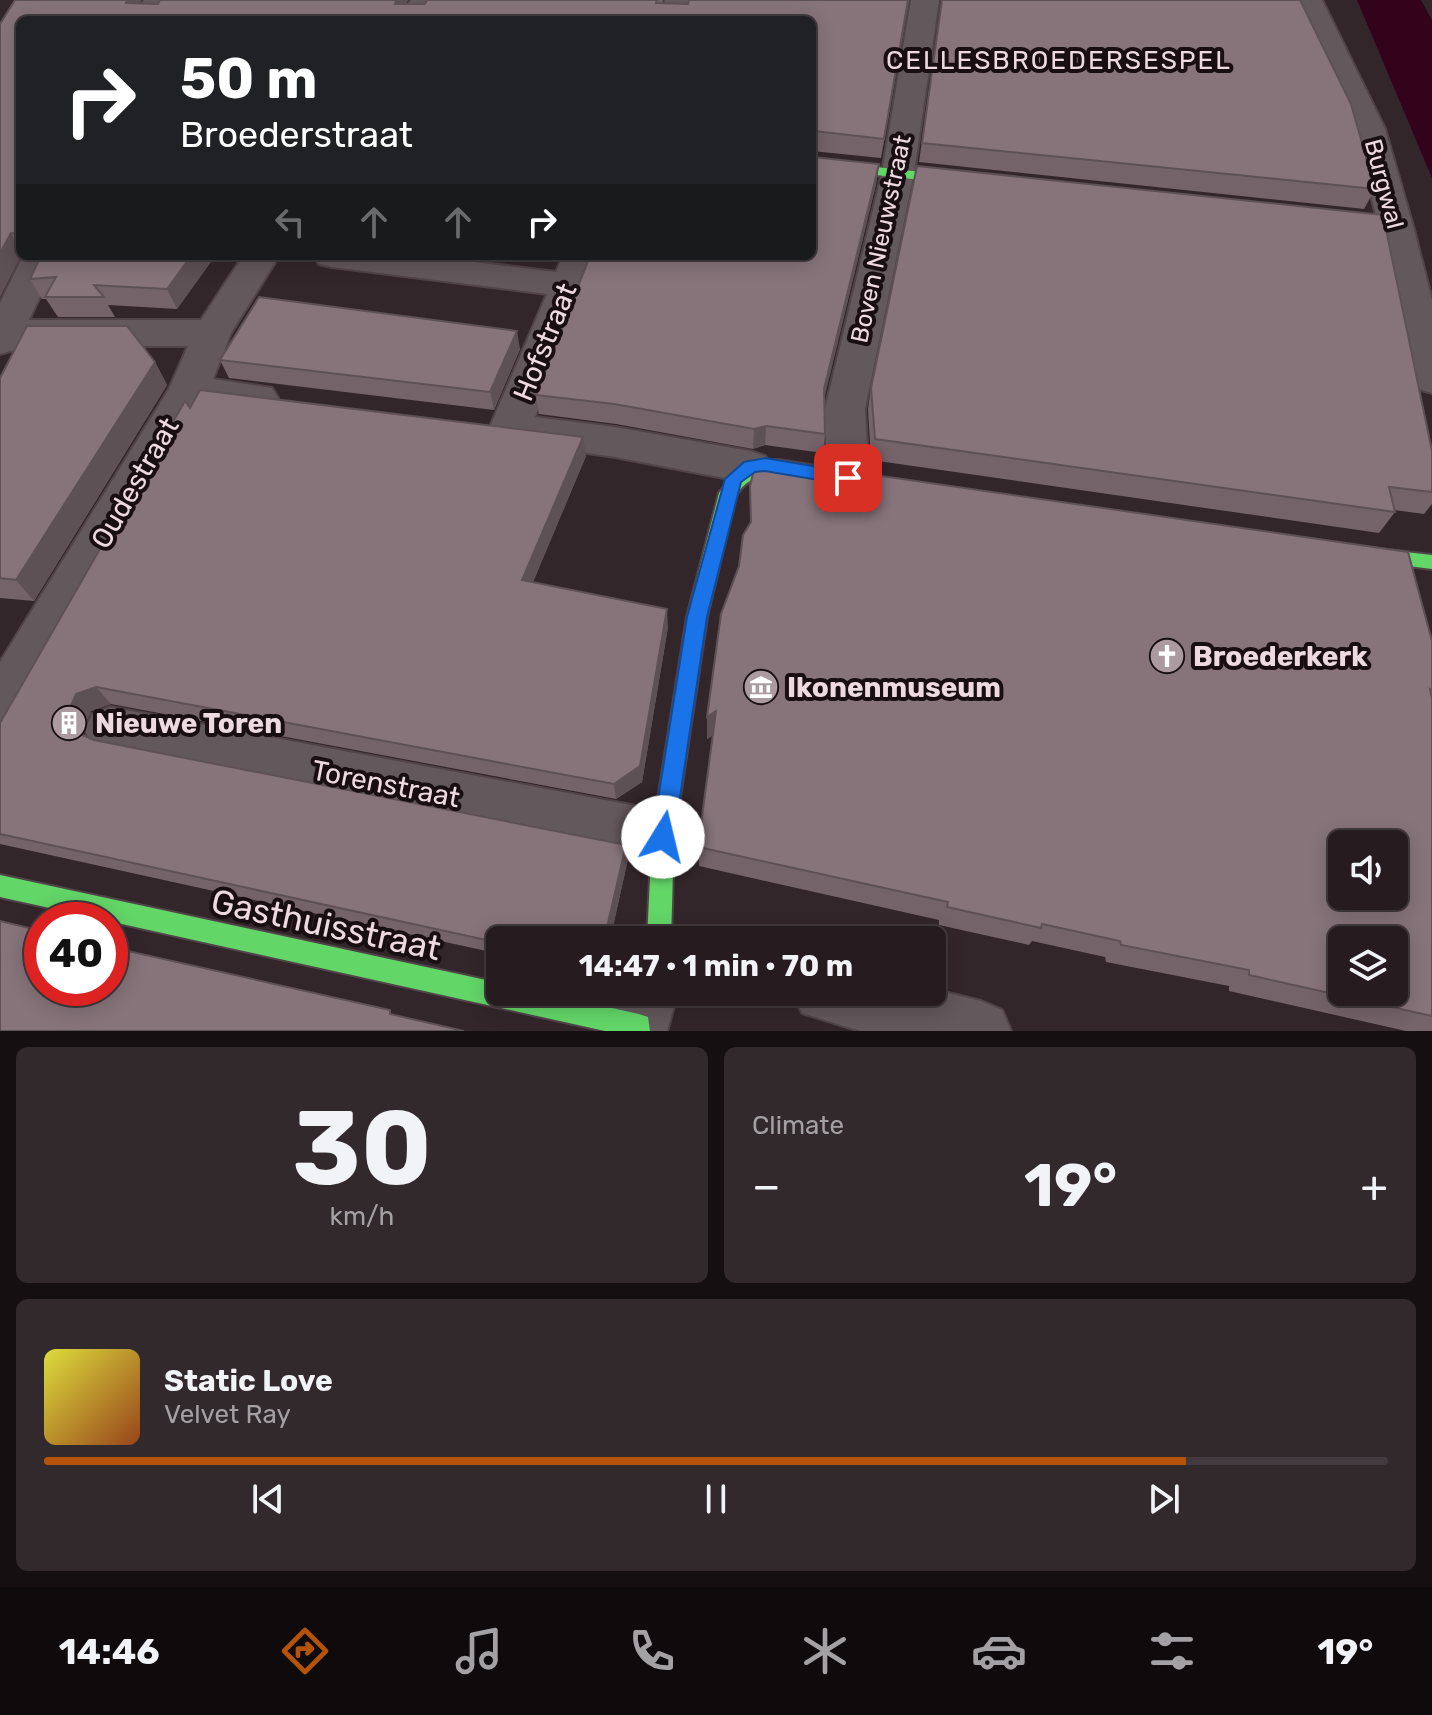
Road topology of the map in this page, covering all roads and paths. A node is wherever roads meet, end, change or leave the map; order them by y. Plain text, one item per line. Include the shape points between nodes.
1 (925, 0) edge
2 (1308, 0) edge
3 (816, 164) edge
4 (898, 173) junction
5 (989, 183) edge
6 (1304, 216) edge
7 (1396, 226) junction
8 (39, 260) edge
9 (258, 260) edge
10 (401, 260) edge
11 (574, 270) edge
12 (212, 333) junction
13 (1, 336) edge
14 (1432, 379) edge
15 (189, 390) junction
16 (296, 403) edge
17 (750, 467) junction
18 (855, 480) joint
19 (1325, 549) edge
20 (1432, 562) edge
21 (10, 710) edge
22 (110, 730) dead end
23 (663, 837) junction
24 (0, 886) edge
25 (660, 926) edge
26 (880, 1006) edge
27 (642, 1016) edge
28 (981, 1031) edge

1 - 4 street, Boven Nieuwstraat
2 - 7 street, Burgwal via 1369,129
3 - 4 street
4 - 5 street
4 - 18 street, Boven Nieuwstraat via 845,409
6 - 7 street
7 - 14 street, Burgwal
8 - 13 street
9 - 12 street, Oudestraat
10 - 11 street
11 - 17 street, Hofstraat via 495,427
12 - 13 street
12 - 15 street, Oudestraat
15 - 16 street
15 - 21 street, Oudestraat via 64,604
17 - 18 street via 765,464
17 - 23 street via 733,479 688,616
19 - 20 street
22 - 23 street, Torenstraat
23 - 25 street
24 - 27 street, Gasthuisstraat
26 - 28 street

